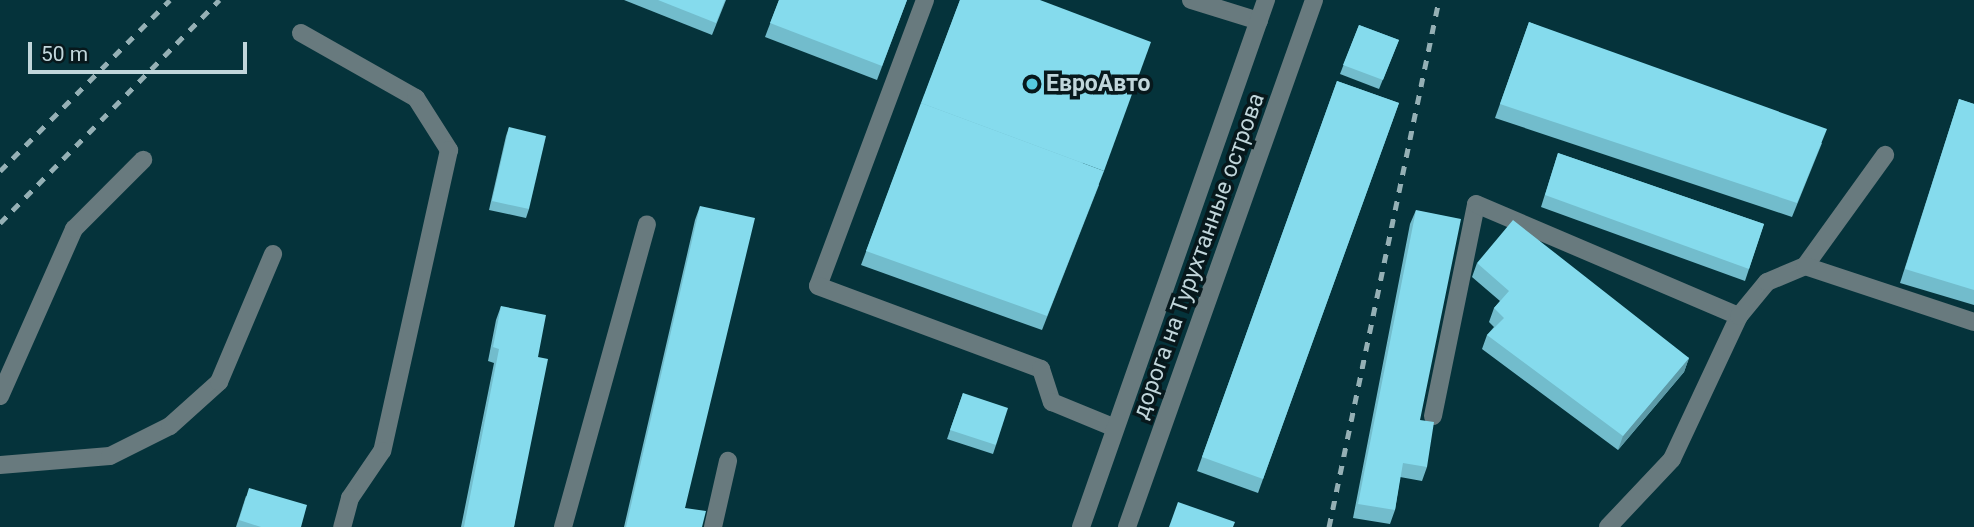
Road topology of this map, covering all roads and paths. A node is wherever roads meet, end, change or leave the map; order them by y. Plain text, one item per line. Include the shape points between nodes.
1 (925, 0) edge
2 (1191, 0) edge
3 (1266, 0) edge
4 (1314, 0) edge
5 (1259, 21) junction
6 (301, 33) dead end
7 (1885, 156) dead end
8 (144, 160) dead end
9 (647, 224) dead end
10 (273, 254) dead end
11 (1805, 266) junction
12 (1739, 316) junction
13 (1974, 322) edge
14 (0, 396) edge
15 (1433, 416) dead end
16 (1115, 428) junction
17 (728, 461) dead end
18 (0, 465) edge
19 (342, 527) edge
20 (563, 527) edge
21 (713, 527) edge
22 (1081, 527) edge
23 (1127, 527) edge
24 (1608, 527) edge

1 - 16 street via 818,286 1041,369 1052,402
2 - 5 street
3 - 5 street, дорога на Турухтанные острова
4 - 23 street, дорога на Турухтанные острова
5 - 16 street, дорога на Турухтанные острова
6 - 19 street via 416,98 449,150 382,451 349,498
7 - 11 street
8 - 14 street via 74,229
9 - 20 street
10 - 18 street via 219,382 170,426 110,456
11 - 12 street via 1767,282
11 - 13 street
12 - 15 street via 1476,204
12 - 24 street via 1672,458
16 - 22 street, дорога на Турухтанные острова
17 - 21 street

